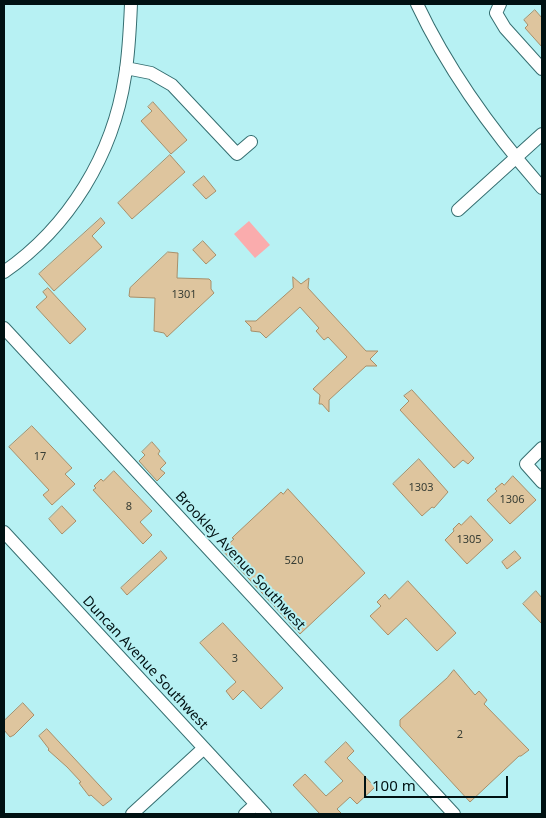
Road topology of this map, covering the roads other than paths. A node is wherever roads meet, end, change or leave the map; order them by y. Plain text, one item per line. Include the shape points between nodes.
1 (131, 4) edge
2 (417, 4) edge
3 (500, 4) edge
4 (126, 68) junction
5 (542, 70) edge
6 (542, 134) edge
7 (251, 142) dead end
8 (516, 158) junction
9 (542, 188) edge
10 (458, 210) dead end
11 (4, 272) edge
12 (4, 328) edge
13 (542, 448) edge
14 (542, 482) edge
15 (4, 532) edge
16 (204, 748) junction
17 (256, 804) junction
18 (132, 814) edge
19 (245, 814) edge
20 (265, 814) edge
21 (454, 814) edge

1 - 4 street
2 - 8 street via 466,93
3 - 5 street via 496,13 505,28
4 - 7 street via 156,75 172,85 237,154
4 - 11 street via 113,125 84,188 39,243
6 - 8 street
8 - 9 street
8 - 10 street
12 - 21 street, Brookley Avenue Southwest
13 - 14 street via 526,464
15 - 16 street, Duncan Avenue Southwest
16 - 17 street, Duncan Avenue Southwest
16 - 18 street
17 - 19 street
17 - 20 street, Duncan Avenue Southwest

